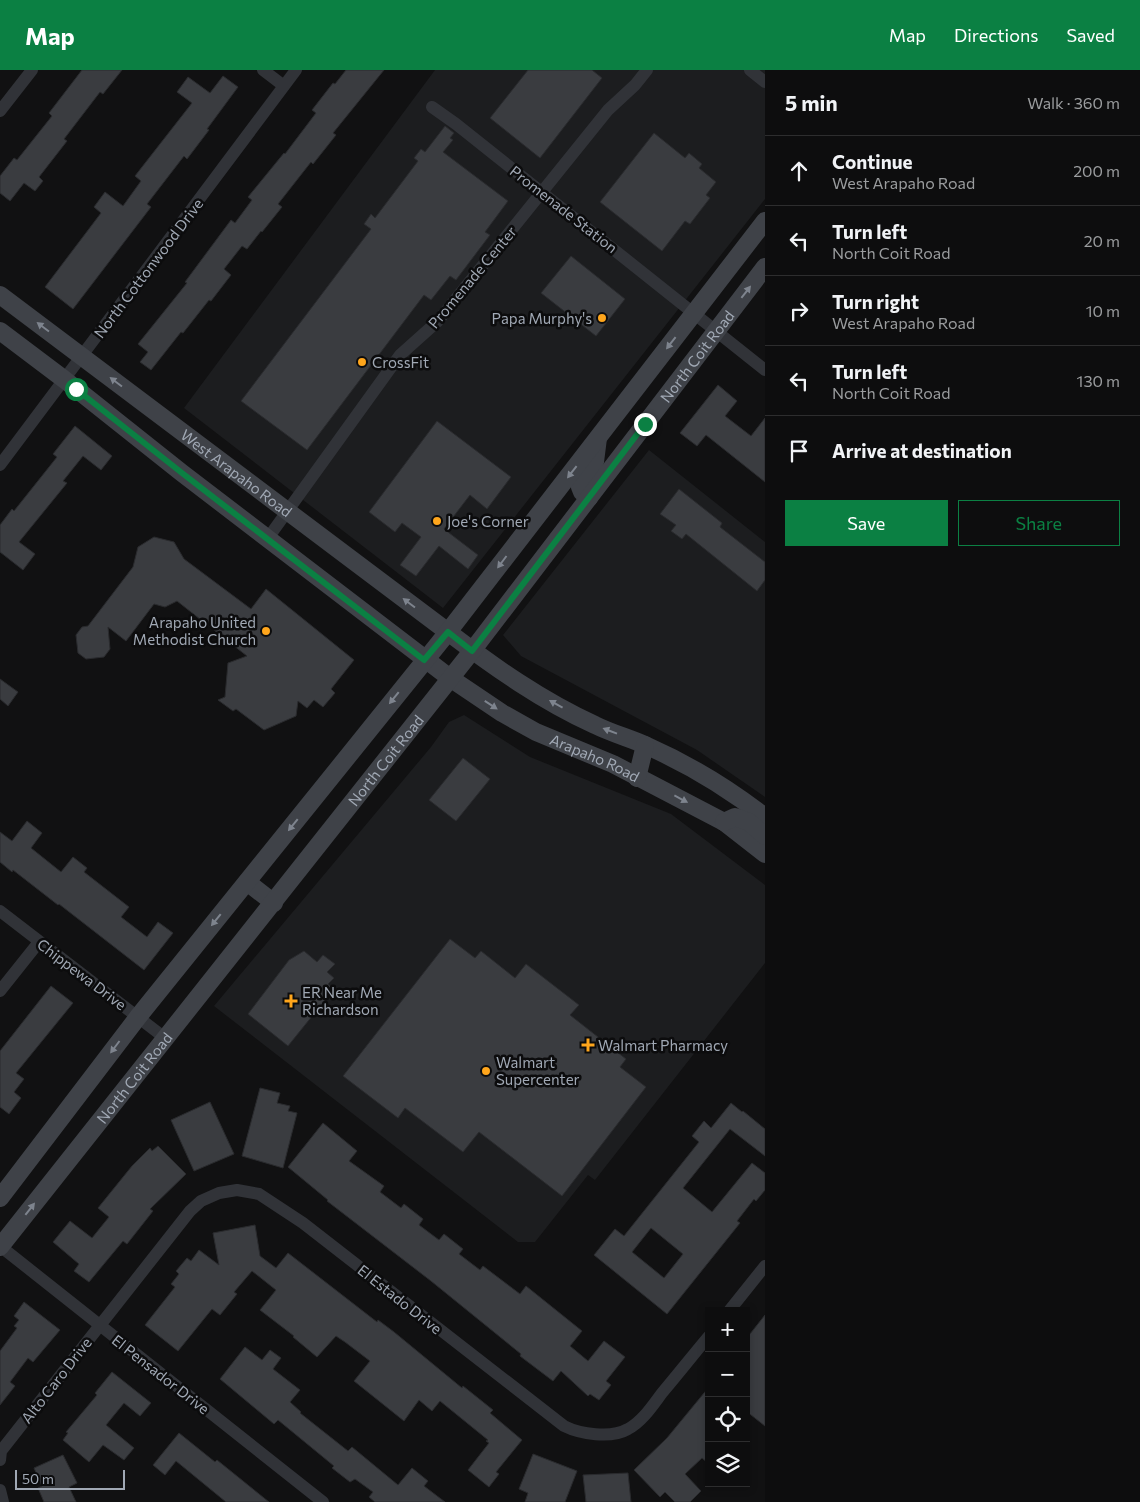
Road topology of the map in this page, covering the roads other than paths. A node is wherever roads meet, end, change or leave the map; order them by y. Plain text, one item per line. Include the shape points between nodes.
1 (32, 70) edge
2 (264, 70) edge
3 (296, 70) edge
4 (647, 70) edge
5 (750, 70) edge
6 (765, 82) edge
7 (284, 86) junction
8 (432, 107) dead end
9 (0, 111) edge
10 (543, 192) junction
11 (765, 222) edge
12 (765, 267) edge
13 (0, 295) edge
14 (694, 313) junction
15 (0, 330) edge
16 (716, 331) junction
17 (82, 356) junction
18 (765, 370) edge
19 (65, 380) junction
20 (598, 438) junction
21 (0, 465) edge
22 (589, 498) junction
23 (287, 511) junction
24 (268, 538) junction
25 (448, 632) junction
26 (472, 651) junction
27 (424, 660) junction
28 (450, 678) junction
29 (645, 745) junction
30 (638, 778) junction
31 (765, 817) edge
32 (724, 822) junction
33 (765, 836) edge
34 (765, 854) edge
35 (247, 882) junction
36 (274, 904) junction
37 (0, 911) edge
38 (39, 942) junction
39 (0, 991) edge
40 (138, 1017) junction
41 (164, 1038) junction
42 (0, 1198) edge
43 (0, 1247) edge
44 (765, 1266) edge
45 (732, 1307) edge
46 (99, 1325) junction
47 (705, 1341) edge
48 (0, 1460) edge
49 (0, 1490) edge
50 (3, 1502) edge
51 (323, 1502) edge

1 - 9 street
2 - 7 street
3 - 7 street, North Cottonwood Drive
4 - 10 street, Promenade Center via 608,110
5 - 6 street
7 - 17 street, North Cottonwood Drive
8 - 10 street, Promenade Station
10 - 14 street, Promenade Station
10 - 23 street, Promenade Center via 438,321 400,355
11 - 14 main road, North Coit Road
16 -> 12 main road, North Coit Road
17 -> 13 main road, West Arapaho Road
14 - 16 street
14 -> 20 main road, North Coit Road
15 - 19 main road
16 - 18 street
16 - 22 main road, North Coit Road
17 - 19 street, North Cottonwood Drive
23 -> 17 main road, West Arapaho Road
19 - 21 street, North Cottonwood Drive
19 - 24 main road
20 - 22 main road via 595,462 580,487
20 -> 25 main road, North Coit Road
22 - 26 main road, North Coit Road
23 - 24 street, Promenade Center
25 -> 23 main road, West Arapaho Road
24 - 27 main road
25 - 26 main road, West Arapaho Road
25 - 27 main road, North Coit Road
26 - 28 main road, North Coit Road
29 -> 26 main road, Arapaho Road via 577,716
27 - 28 main road, Arapaho Road
27 -> 35 main road, North Coit Road
28 -> 30 main road, Arapaho Road via 536,732
28 - 36 main road, North Coit Road
29 - 30 main road
29 - 31 main road, Arapaho Road via 727,788
30 -> 32 main road, Arapaho Road
32 - 33 main road via 734,816 749,822
32 - 34 main road, Arapaho Road
35 - 36 main road
35 -> 40 main road, North Coit Road
36 - 41 main road, North Coit Road
37 - 38 street, Chippewa Drive
38 - 39 street
38 - 40 street, Chippewa Drive
40 - 41 street, Chippewa Drive
40 -> 42 main road, North Coit Road
43 -> 41 main road, North Coit Road
43 - 46 street, El Pensador Drive
44 - 45 street
46 - 47 street, El Estado Drive via 190,1211 213,1195 237,1190 260,1194 302,1223 572,1430 612,1434 628,1430 645,1415
46 - 48 street, Alto Caro Drive via 1,1451
46 - 51 street, El Pensador Drive
49 - 50 street

